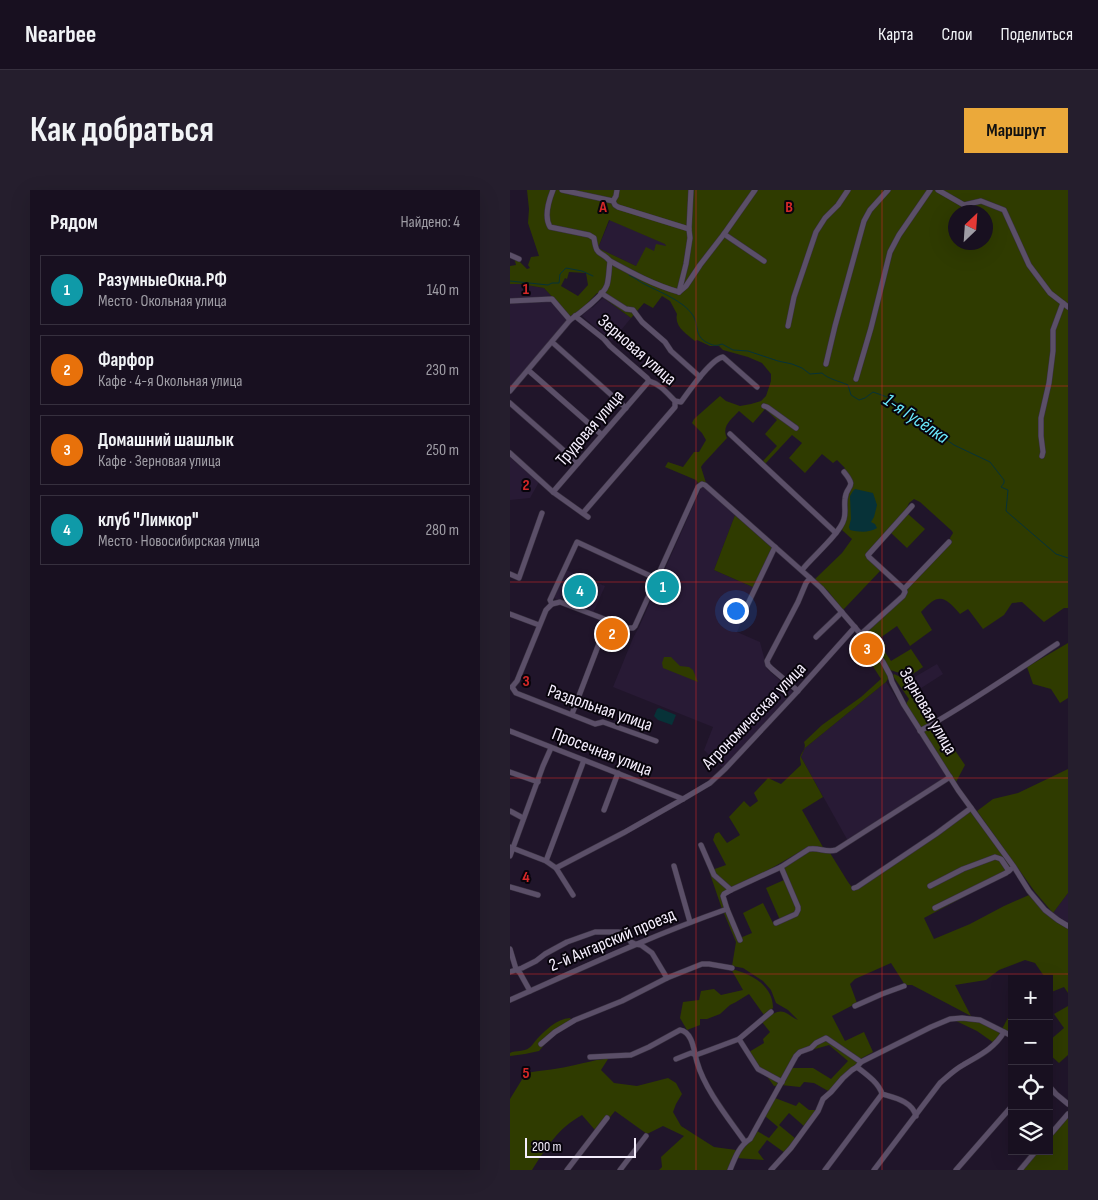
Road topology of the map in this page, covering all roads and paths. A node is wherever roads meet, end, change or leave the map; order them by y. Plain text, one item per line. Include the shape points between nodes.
1 (553, 190) edge
2 (562, 190) edge
3 (617, 190) edge
4 (691, 190) edge
5 (755, 190) edge
6 (848, 190) edge
7 (888, 190) edge
8 (930, 190) edge
9 (938, 190) edge
10 (613, 201) junction
11 (689, 229) junction
12 (724, 234) junction
13 (510, 255) edge
14 (519, 259) dead end
15 (610, 261) junction
16 (764, 261) dead end
17 (679, 292) junction
18 (601, 293) junction
19 (510, 301) edge
20 (1063, 303) junction
21 (1068, 307) edge
22 (575, 316) junction
23 (570, 320) junction
24 (788, 326) dead end
25 (552, 342) junction
26 (826, 364) dead end
27 (528, 370) junction
28 (700, 377) junction
29 (856, 379) dead end
30 (649, 381) junction
31 (757, 387) dead end
32 (510, 391) edge
33 (675, 401) junction
34 (510, 403) edge
35 (764, 406) dead end
36 (626, 408) junction
37 (796, 428) dead end
38 (730, 434) dead end
39 (602, 435) junction
40 (510, 453) edge
41 (1042, 456) dead end
42 (578, 463) junction
43 (844, 472) dead end
44 (553, 492) junction
45 (912, 506) dead end
46 (542, 512) dead end
47 (583, 513) junction
48 (588, 517) dead end
49 (836, 533) junction
50 (949, 542) dead end
51 (775, 548) junction
52 (802, 570) junction
53 (510, 574) edge
54 (810, 578) junction
55 (657, 579) junction
56 (904, 590) junction
57 (552, 604) junction
58 (744, 612) dead end
59 (842, 612) junction
60 (510, 614) edge
61 (608, 620) junction
62 (539, 625) junction
63 (855, 627) junction
64 (861, 634) junction
65 (816, 637) dead end
66 (1056, 644) dead end
67 (511, 687) edge
68 (798, 690) junction
69 (572, 714) junction
70 (510, 731) edge
71 (920, 731) junction
72 (656, 741) dead end
73 (551, 748) junction
74 (584, 760) junction
75 (510, 772) edge
76 (618, 773) junction
77 (950, 777) junction
78 (538, 782) junction
79 (683, 799) junction
80 (971, 808) junction
81 (604, 810) dead end
82 (510, 811) edge
83 (523, 818) junction
84 (701, 845) dead end
85 (512, 847) edge
86 (510, 856) edge
87 (546, 861) junction
88 (674, 866) dead end
89 (781, 867) junction
90 (556, 868) junction
91 (1011, 869) junction
92 (930, 886) dead end
93 (510, 887) edge
94 (854, 888) dead end
95 (731, 890) junction
96 (538, 895) dead end
97 (573, 895) dead end
98 (935, 908) dead end
99 (727, 909) junction
100 (690, 922) junction
101 (776, 923) dead end
102 (1068, 926) edge
103 (740, 940) dead end
104 (635, 944) junction
105 (510, 949) edge
106 (732, 968) dead end
107 (516, 969) junction
108 (510, 972) edge
109 (667, 978) junction
110 (904, 986) dead end
111 (530, 991) junction
112 (510, 1000) edge
113 (856, 1006) dead end
114 (771, 1012) dead end
115 (1008, 1033) edge
116 (1008, 1034) edge
117 (739, 1039) junction
118 (541, 1044) dead end
119 (696, 1054) junction
120 (590, 1057) dead end
121 (676, 1059) dead end
122 (861, 1062) junction
123 (857, 1067) junction
124 (782, 1082) junction
125 (1053, 1091) edge
126 (882, 1094) junction
127 (1068, 1104) edge
128 (1008, 1110) edge
129 (1068, 1114) edge
130 (916, 1116) junction
131 (607, 1118) dead end
132 (1053, 1131) edge
133 (646, 1136) dead end
134 (745, 1142) junction
135 (1033, 1155) edge
136 (567, 1170) edge
137 (620, 1170) edge
138 (730, 1170) edge
139 (771, 1170) edge
140 (825, 1170) edge
141 (874, 1170) edge
142 (956, 1170) edge
143 (1020, 1170) edge

1 - 15 street via 548,211 550,227 589,235 594,238 598,253
2 - 10 street
3 - 10 street
4 - 11 street
5 - 12 street
6 - 24 street via 816,232 794,297
7 - 26 street via 864,221
8 - 29 street via 890,252
9 - 20 street via 964,205 981,201 1004,210 1029,265 1050,293
10 - 11 street via 618,207
11 - 17 street via 686,264
12 - 16 street
12 - 17 street
13 - 14 street
15 - 17 street via 652,283
15 - 18 street via 607,284
18 - 22 street
18 - 28 street via 633,310
19 - 23 street via 552,299
20 - 21 street
20 - 41 street via 1053,330 1049,383 1041,418
22 - 23 street
22 - 30 street, Зерновая улица
23 - 25 street
25 - 27 street
25 - 36 street
27 - 32 street
27 - 39 street
28 - 31 street via 723,357
28 - 33 street via 681,402
30 - 33 street, Зерновая улица
30 - 36 street, Трудовая улица
33 - 47 street, Зерновая улица via 676,407
34 - 42 street
35 - 37 street
36 - 39 street, Трудовая улица
38 - 49 street
39 - 42 street, Трудовая улица
40 - 44 street
42 - 44 street, Трудовая улица
43 - 49 street via 851,484 845,497 844,518
44 - 47 street
45 - 56 street via 869,553 869,557
46 - 53 street via 519,578
47 - 48 street
49 - 52 street
50 - 56 street
51 - 52 street, Зерновая улица
51 - 55 street, Зерновая улица via 702,484
51 - 58 street
52 - 54 street, Зерновая улица
54 - 59 street, Зерновая улица
54 - 68 street via 767,660 772,670
55 - 57 street via 577,542 550,600
55 - 61 street via 633,628
56 - 64 street via 903,596
57 - 61 street via 560,602
57 - 62 street
59 - 63 street, Зерновая улица
59 - 65 street
60 - 62 street
61 - 69 street
62 - 67 street via 517,681
63 - 64 street, Зерновая улица
63 - 68 street, Агрономическая улица
64 - 71 street, Зерновая улица via 883,662
66 - 71 street
67 - 69 street, Раздольная улица via 516,693
68 - 79 street, Агрономическая улица via 725,769
69 - 72 street, Раздольная улица
70 - 73 street, Просечная улица
71 - 77 street, Зерновая улица
73 - 74 street, Просечная улица
73 - 78 street
74 - 76 street, Просечная улица
74 - 87 street
75 - 78 street
76 - 79 street, Просечная улица
76 - 81 street
77 - 80 street, Зерновая улица
77 - 89 street via 836,850 809,849
78 - 83 street
79 - 90 street, Агрономическая улица
80 - 91 street, Зерновая улица
80 - 94 street
82 - 83 street
83 - 85 street
84 - 95 street via 714,875
85 - 86 street
85 - 87 street
87 - 90 street
88 - 100 street
89 - 95 street
89 - 101 street via 798,910
90 - 97 street
91 - 92 street via 995,857
91 - 98 street
91 - 102 street, Зерновая улица via 1045,910
93 - 96 street
95 - 99 street via 723,896
99 - 100 street, 2-й Ангарский проезд
99 - 103 street
100 - 104 street, 2-й Ангарский проезд
104 - 107 street via 622,932 594,932 567,942
104 - 109 street via 652,953
104 - 111 street, 2-й Ангарский проезд
105 - 107 street
106 - 109 street via 702,964
107 - 108 street
107 - 111 street
109 - 118 street via 622,1002 574,1020
110 - 113 street
111 - 112 street, 2-й Ангарский проезд
114 - 117 street
115 - 122 street via 980,1020 950,1019
116 - 130 street via 992,1048 950,1074
117 - 119 street
117 - 124 street via 758,1069
119 - 120 street via 687,1033 680,1030 631,1055
119 - 121 street
119 - 134 street via 714,1096
122 - 123 street
122 - 124 street via 826,1038 800,1052
123 - 126 street via 871,1078
123 - 139 street via 823,1099 791,1148
124 - 134 street via 750,1139
125 - 127 street
126 - 130 street via 912,1106
126 - 140 street
128 - 142 street
129 - 132 street
130 - 141 street
131 - 136 street
133 - 137 street
134 - 138 street
135 - 143 street

